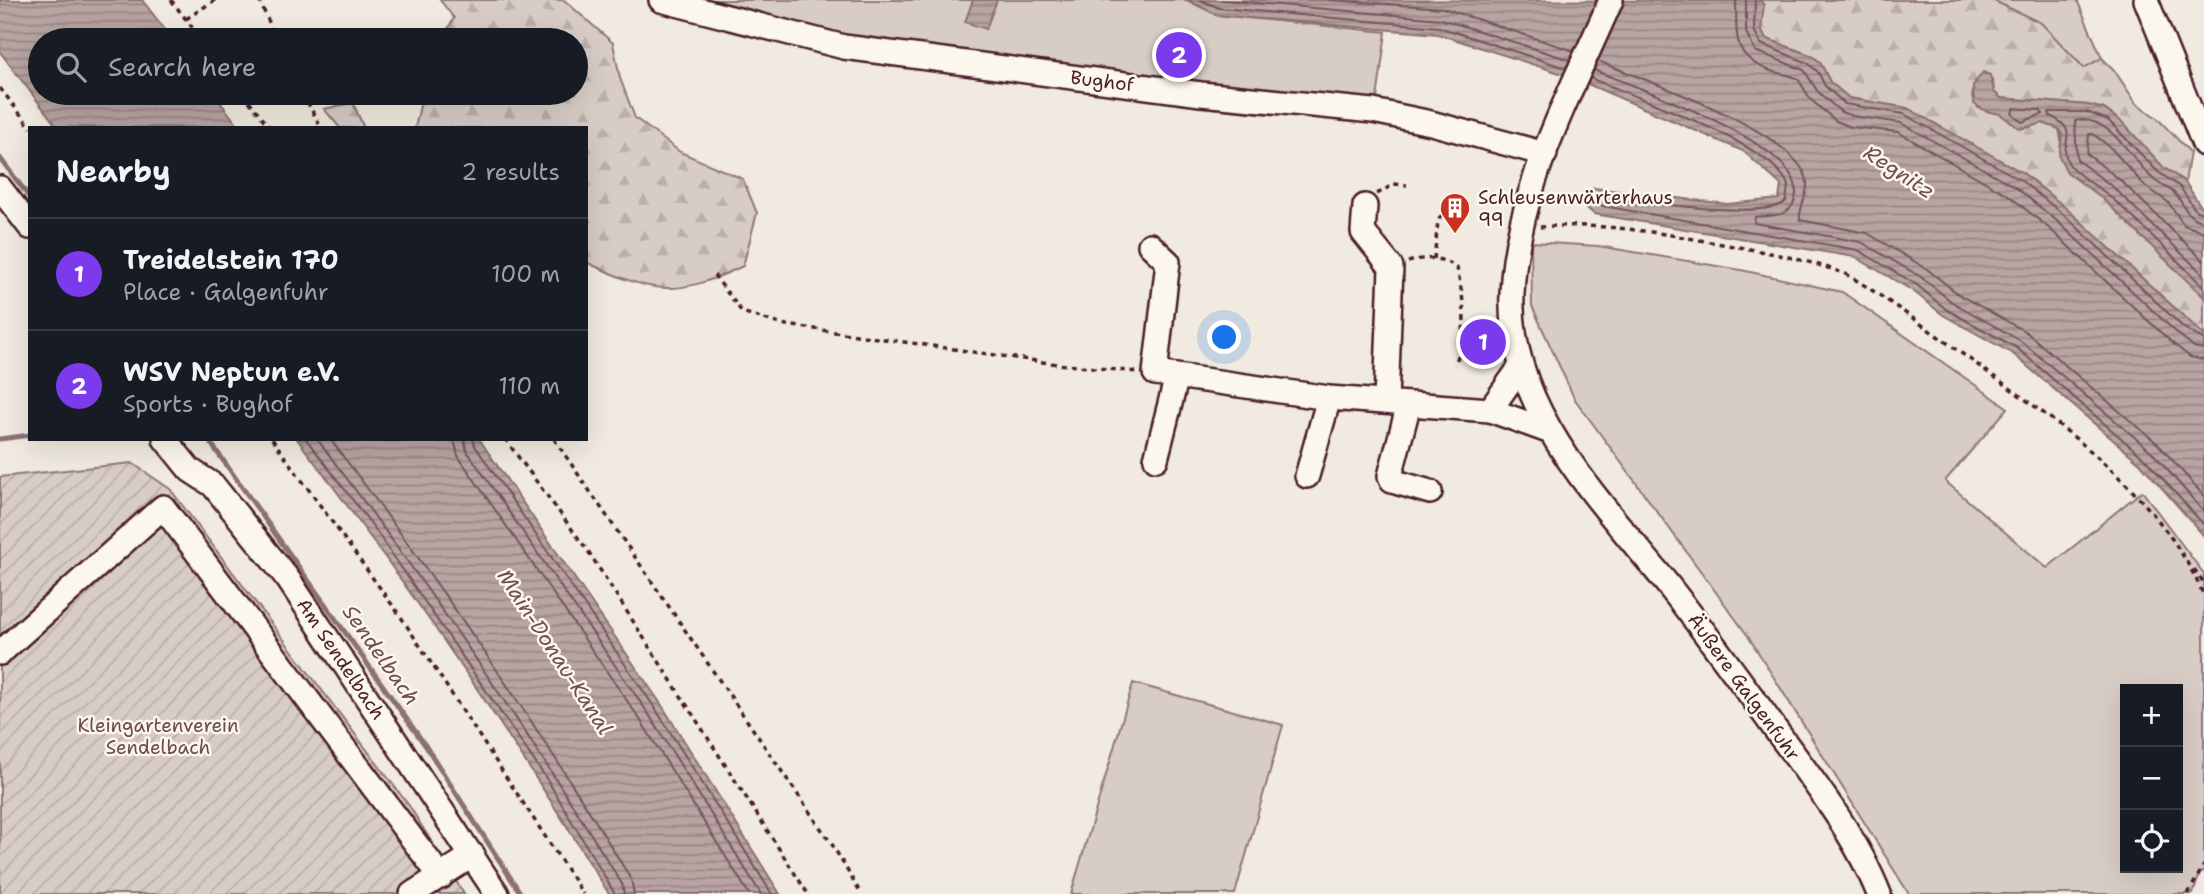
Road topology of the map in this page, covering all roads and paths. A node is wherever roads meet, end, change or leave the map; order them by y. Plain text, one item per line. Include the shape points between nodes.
1 (172, 0) edge
2 (215, 0) edge
3 (259, 0) edge
4 (1611, 0) edge
5 (2146, 0) edge
6 (671, 1) edge
7 (186, 19) junction
8 (193, 28) edge
9 (272, 28) edge
10 (0, 88) edge
11 (252, 105) edge
12 (309, 105) edge
13 (29, 126) edge
14 (268, 126) edge
15 (320, 126) edge
16 (2204, 145) edge
17 (1545, 154) junction
18 (1407, 185) dead end
19 (0, 188) edge
20 (1365, 206) joint
21 (1454, 222) dead end
22 (28, 224) edge
23 (1521, 225) junction
24 (1150, 245) dead end
25 (1434, 259) junction
26 (1391, 267) junction
27 (714, 275) dead end
28 (1455, 365) dead end
29 (1521, 366) junction
30 (1166, 375) junction
31 (1329, 398) junction
32 (1385, 402) junction
33 (1409, 404) junction
34 (1490, 410) junction
35 (1551, 432) junction
36 (167, 441) edge
37 (273, 441) edge
38 (506, 441) edge
39 (555, 441) edge
40 (1156, 459) dead end
41 (1307, 476) dead end
42 (1430, 492) dead end
43 (2189, 562) junction
44 (2204, 583) edge
45 (2204, 596) edge
46 (0, 653) edge
47 (473, 855) junction
48 (2204, 865) edge
49 (441, 877) junction
50 (412, 894) edge
51 (497, 894) edge
52 (583, 894) edge
53 (808, 894) edge
54 (861, 894) edge
55 (1879, 894) edge
56 (2188, 894) edge

1 - 7 path
2 - 7 path
3 - 9 path
4 - 17 street, Äußere Galgenfuhr
5 - 16 street
6 - 17 street, Bughof via 844,47 1201,94 1373,111
7 - 8 path
10 - 13 path
11 - 14 path
12 - 15 path
17 - 23 street, Äußere Galgenfuhr
18 - 20 path via 1383,188
19 - 22 street
20 - 26 street via 1363,232
21 - 25 path via 1455,217 1438,220
23 - 29 street, Äußere Galgenfuhr via 1512,324
23 - 43 path via 1641,229 1810,260 1848,275 2077,436 2148,510
24 - 30 street via 1168,262
25 - 26 path
25 - 28 path via 1457,268 1465,305 1465,338
26 - 32 street
27 - 30 path via 742,312 780,324
29 - 34 street
29 - 35 street, Äußere Galgenfuhr
30 - 31 street
30 - 40 street
31 - 32 street
31 - 41 street
32 - 33 street
33 - 34 street
33 - 42 street via 1390,476 1392,481
34 - 35 street
35 - 55 street, Äußere Galgenfuhr via 1818,789
36 - 47 street, Am Sendelbach via 190,470 213,485 288,579
37 - 52 path via 401,617
38 - 53 path via 589,551
39 - 54 path via 729,691
43 - 44 path
43 - 45 path
46 - 49 street via 163,506
47 - 49 street
47 - 51 street, Am Sendelbach
48 - 56 path
49 - 50 street

